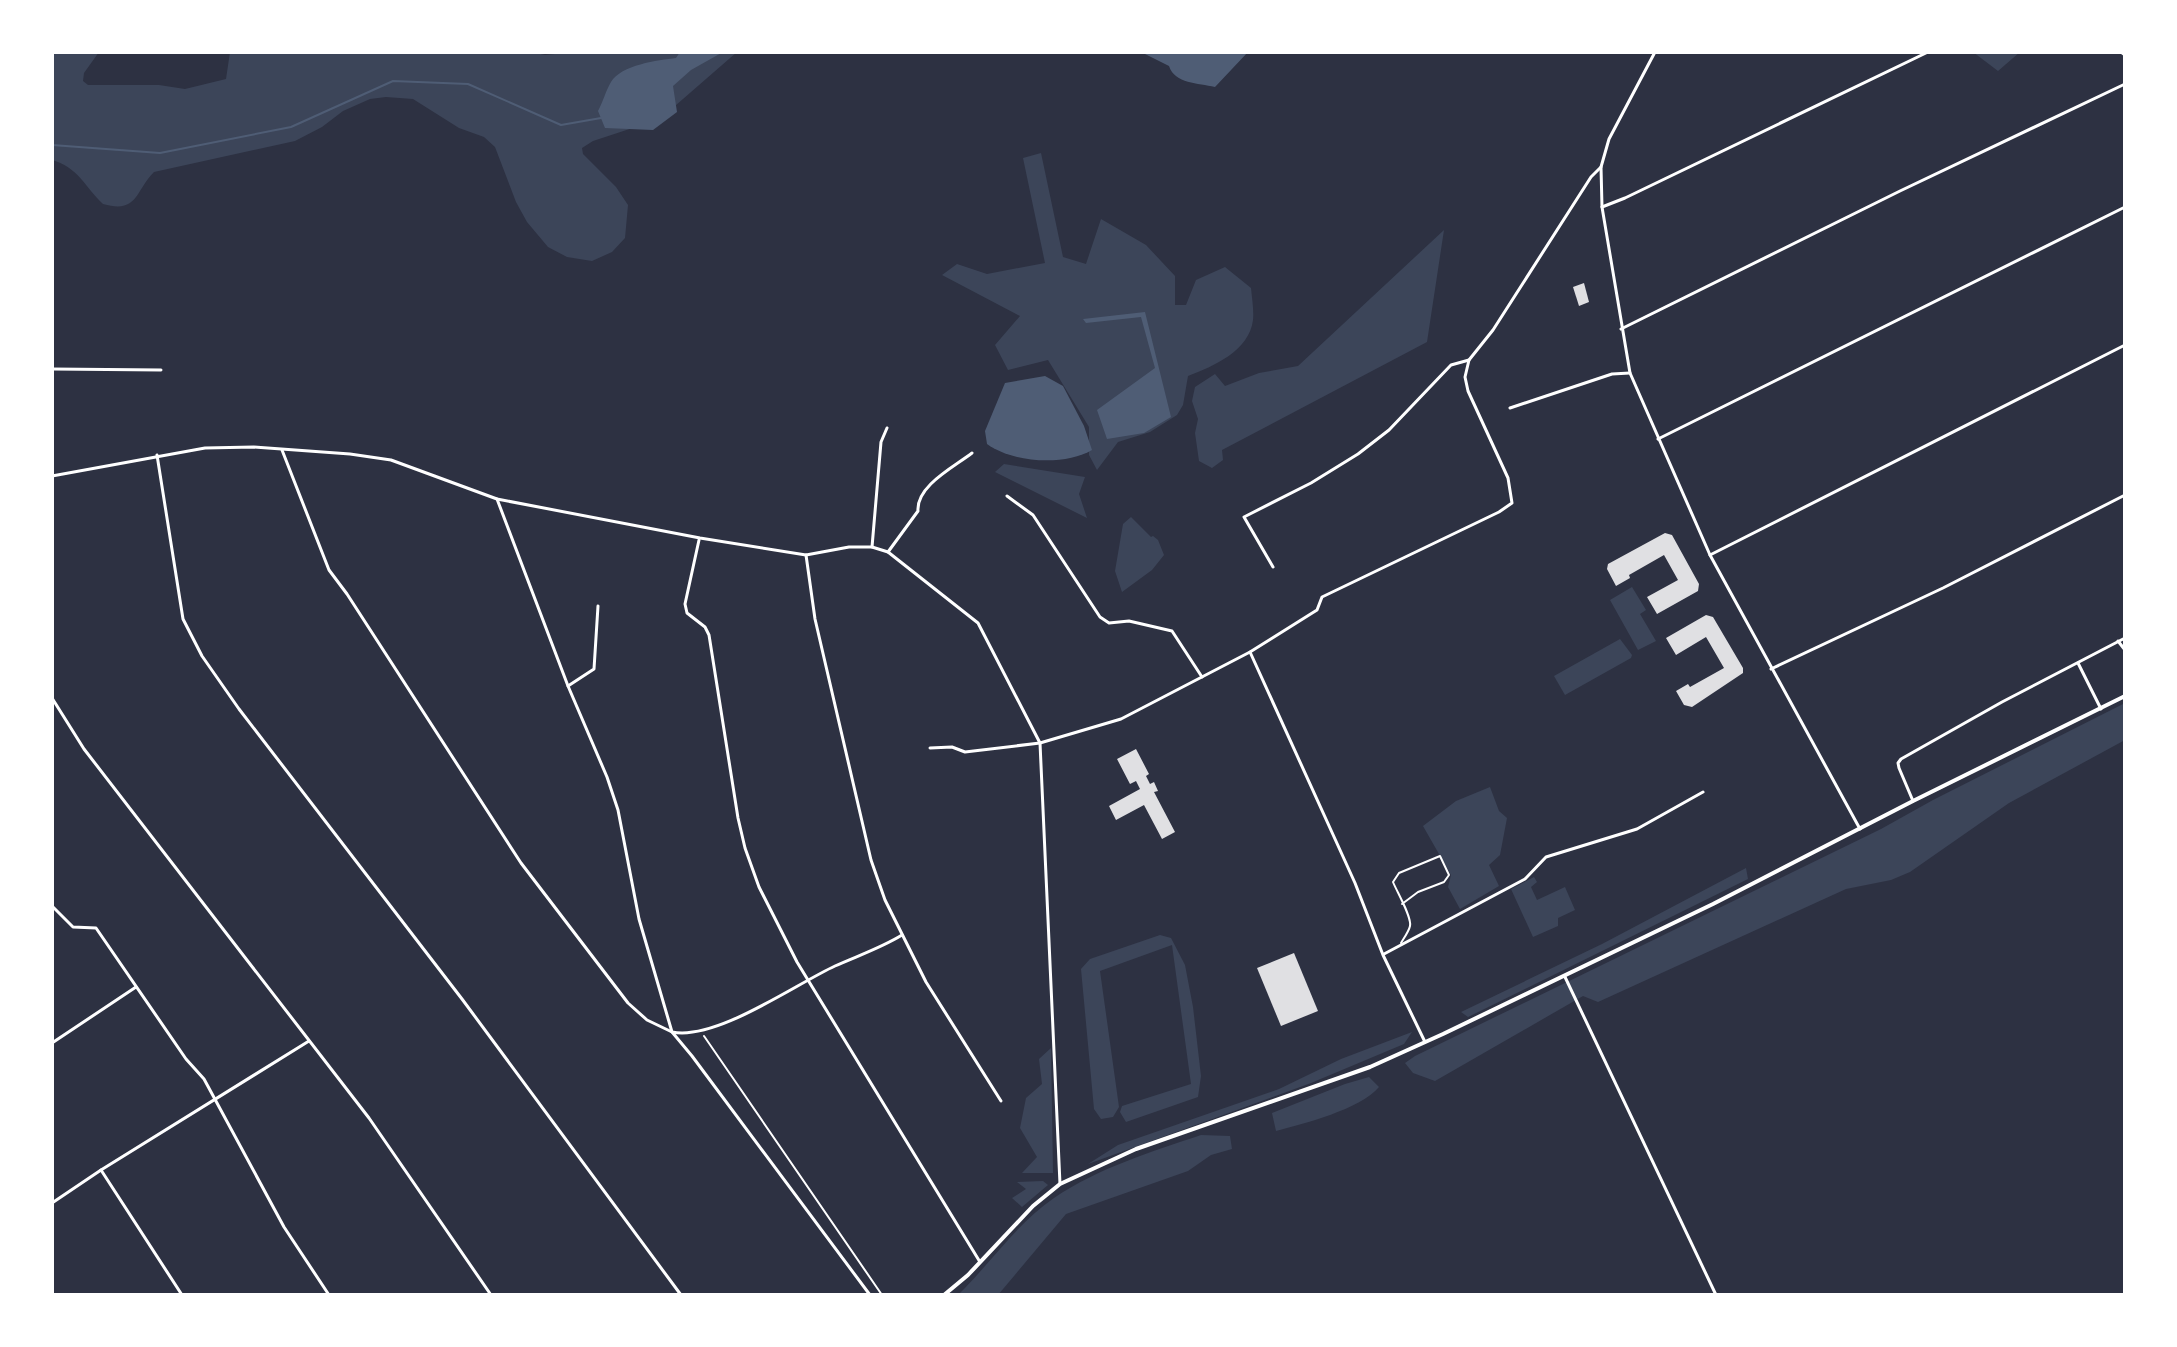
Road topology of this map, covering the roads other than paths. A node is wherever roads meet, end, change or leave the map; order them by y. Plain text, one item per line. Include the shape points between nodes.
1 (1655, 52) edge
2 (1928, 52) edge
3 (2125, 84) edge
4 (1601, 167) junction
5 (1602, 207) junction
6 (2125, 207) edge
7 (1621, 329) junction
8 (2125, 345) edge
9 (1469, 360) junction
10 (52, 369) edge
11 (161, 370) dead end
12 (1630, 373) junction
13 (1510, 408) dead end
14 (887, 428) dead end
15 (1658, 439) junction
16 (282, 450) junction
17 (972, 453) dead end
18 (157, 455) junction
19 (52, 476) edge
20 (2125, 495) edge
21 (1007, 496) dead end
22 (497, 499) junction
23 (700, 538) junction
24 (872, 547) junction
25 (888, 552) junction
26 (806, 555) junction
27 (1710, 555) junction
28 (1273, 567) dead end
29 (598, 606) dead end
30 (2125, 638) edge
31 (2118, 641) junction
32 (2125, 650) edge
33 (1250, 652) junction
34 (2078, 663) junction
35 (1771, 669) junction
36 (1202, 677) junction
37 (568, 686) junction
38 (2125, 696) edge
39 (52, 698) edge
40 (2101, 709) junction
41 (1040, 743) junction
42 (930, 748) dead end
43 (1703, 792) dead end
44 (1913, 801) junction
45 (1860, 829) junction
46 (1402, 904) junction
47 (52, 906) edge
48 (902, 935) junction
49 (1400, 944) junction
50 (1383, 955) junction
51 (1565, 976) junction
52 (809, 981) junction
53 (136, 987) junction
54 (672, 1032) junction
55 (309, 1041) junction
56 (1425, 1042) junction
57 (52, 1043) edge
58 (215, 1101) junction
59 (1001, 1101) dead end
60 (101, 1170) junction
61 (1060, 1184) junction
62 (52, 1203) edge
63 (980, 1262) junction
64 (182, 1295) edge
65 (329, 1295) edge
66 (491, 1295) edge
67 (681, 1295) edge
68 (870, 1295) edge
69 (944, 1295) edge
70 (1716, 1295) edge

1 - 4 street via 1609,139
2 - 5 street
3 - 7 street
4 - 5 street
4 - 9 street
5 - 7 street
6 - 15 street
7 - 12 street
8 - 27 street
9 - 28 street via 1451,365 1389,430 1350,458 1244,517
9 - 33 street via 1468,391 1508,478 1512,503 1322,597 1317,610
10 - 11 street
12 - 13 street via 1612,374
12 - 15 street
14 - 24 street via 881,442
15 - 27 street
16 - 18 street via 228,446
16 - 22 street via 391,460
16 - 54 street via 329,570 505,840 628,1003
17 - 25 street via 925,490 917,501 918,511
18 - 19 street
18 - 67 street via 190,638
20 - 35 street
21 - 36 street via 1033,515 1100,617 1109,623 1129,621 1172,631
22 - 23 street
22 - 37 street
23 - 26 street
23 - 52 street via 687,613 709,635 738,818 751,867
24 - 25 street
24 - 26 street
25 - 41 street via 978,623
26 - 48 street via 815,619 867,845
27 - 35 street
29 - 37 street via 594,669
30 - 31 street
31 - 32 street
31 - 34 street
33 - 36 street
33 - 50 street
34 - 40 street
34 - 44 street via 1901,759 1899,768
35 - 45 street
36 - 41 street via 1121,719
37 - 54 street via 618,810 639,919
38 - 40 street
39 - 55 street via 84,749
40 - 44 street
41 - 42 street via 965,752
41 - 61 street
43 - 49 street via 1637,829 1546,857 1525,879
44 - 45 street
45 - 51 street
46 - 46 lane via 1393,882 1399,873 1440,856 1449,875 1444,882
46 - 49 lane via 1410,928
47 - 53 street via 73,927 96,928
48 - 52 street
48 - 59 street
49 - 50 street
50 - 56 street
51 - 56 street
51 - 70 street
52 - 54 street via 701,1031
52 - 63 street
53 - 57 street
53 - 58 street
54 - 68 street
55 - 58 street
55 - 66 street
56 - 61 street via 1370,1067 1136,1149
58 - 60 street
58 - 65 street via 284,1227
60 - 62 street
60 - 64 street
61 - 63 street
63 - 69 street

